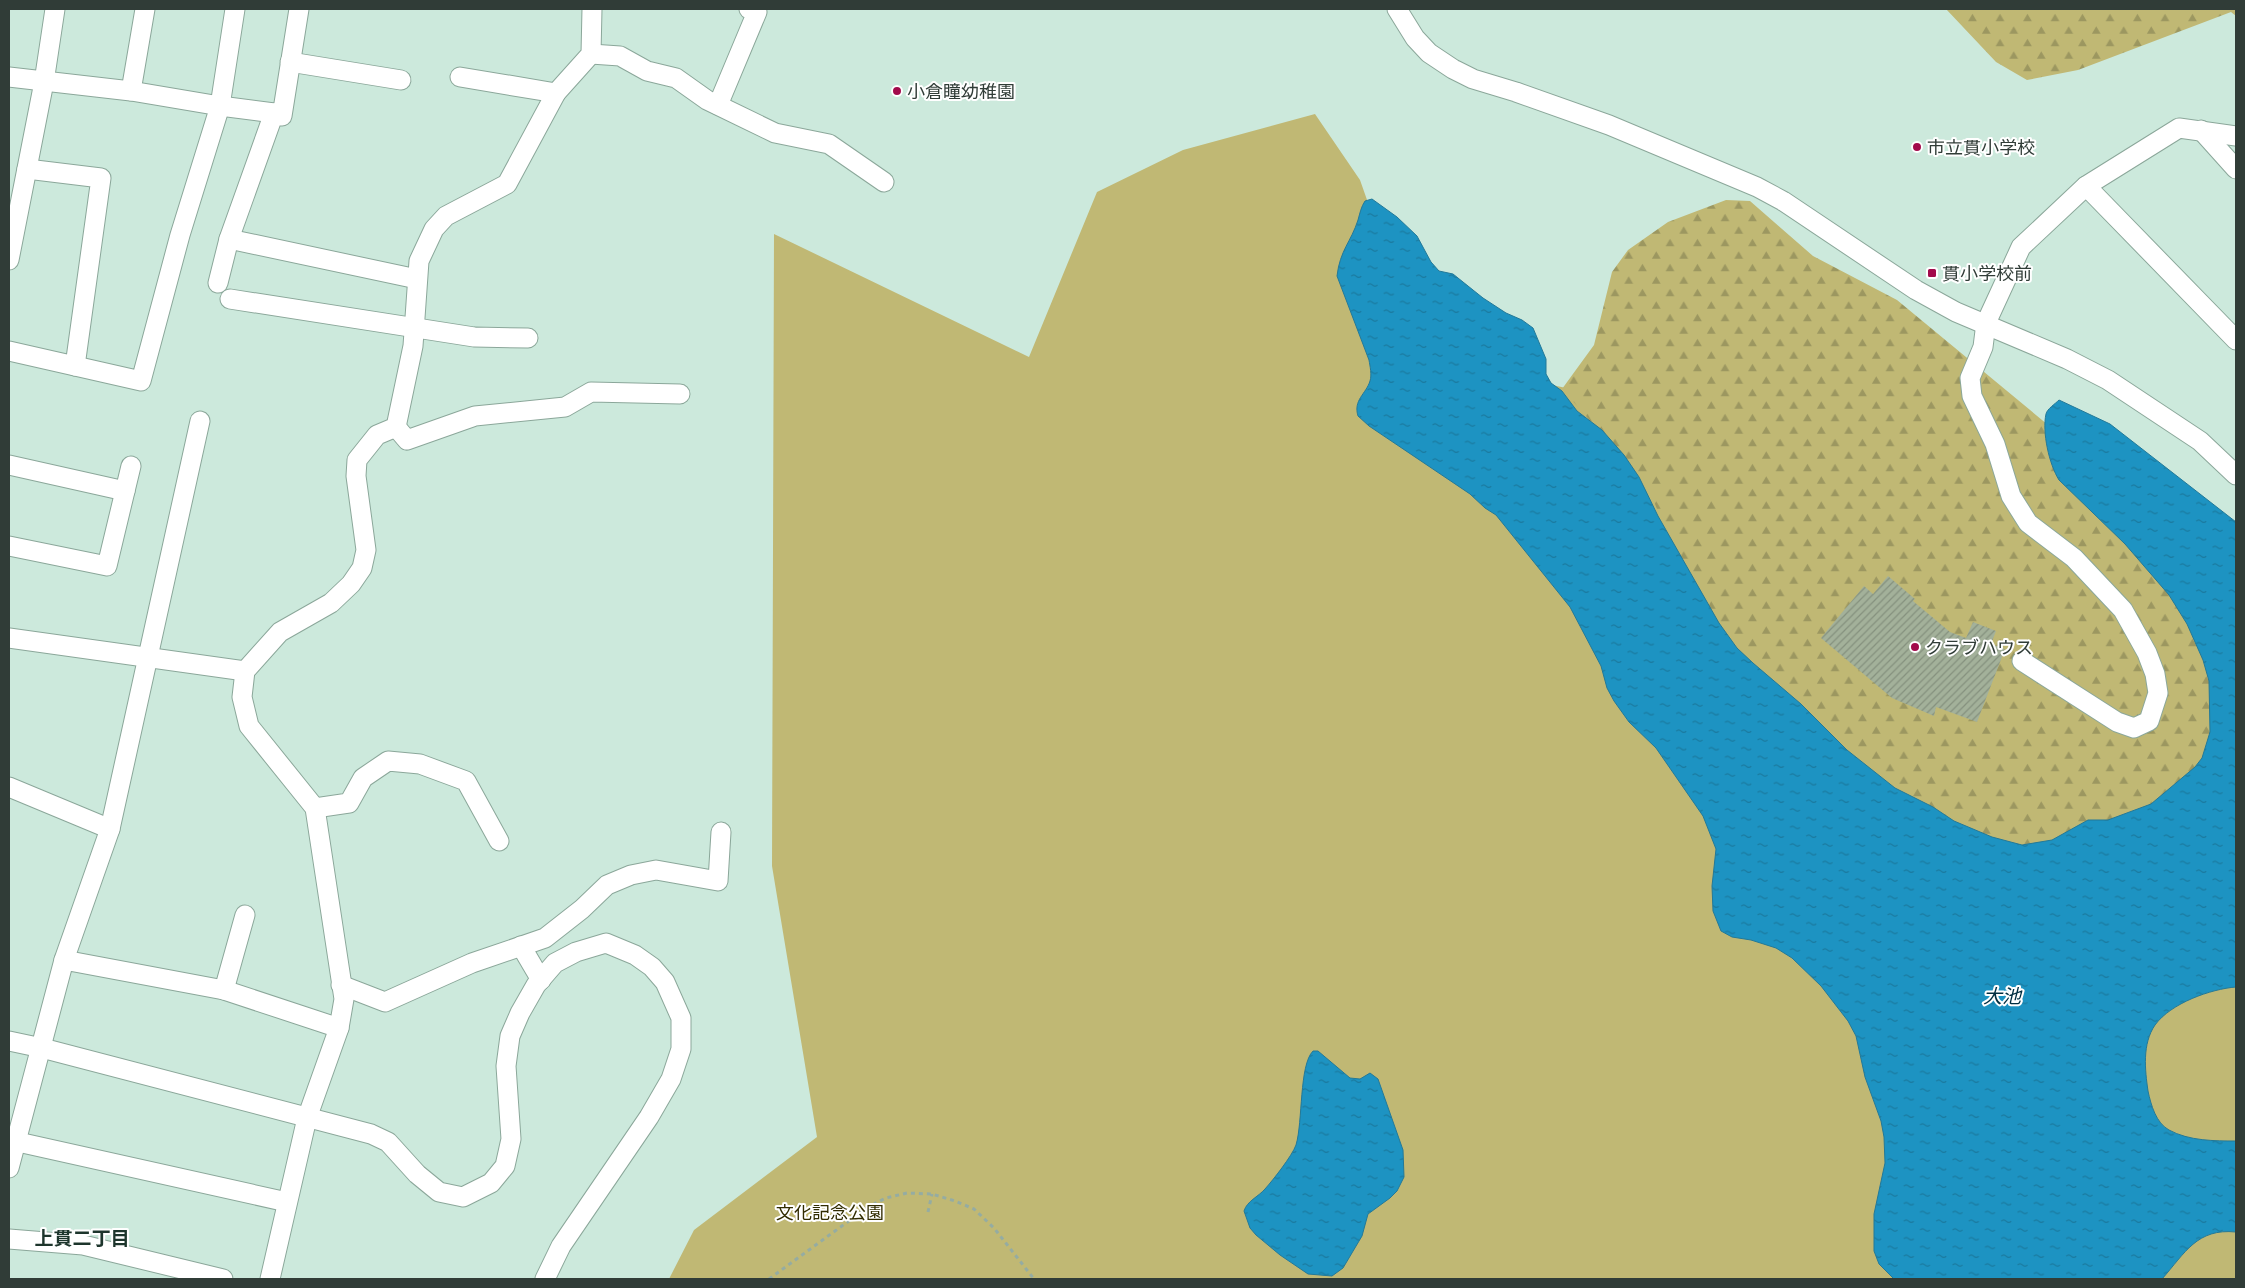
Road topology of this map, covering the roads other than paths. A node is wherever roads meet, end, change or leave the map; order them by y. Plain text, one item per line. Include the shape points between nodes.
1 (55, 9) edge
2 (145, 9) edge
3 (235, 9) edge
4 (298, 9) edge
5 (592, 9) edge
6 (749, 9) edge
7 (1396, 9) edge
8 (591, 54) junction
9 (290, 62) junction
10 (9, 77) edge
11 (460, 77) dead end
12 (401, 80) dead end
13 (44, 82) junction
14 (131, 91) junction
15 (556, 93) junction
16 (718, 105) junction
17 (220, 106) junction
18 (274, 112) junction
19 (2201, 130) junction
20 (2236, 136) edge
21 (27, 169) junction
22 (2236, 169) edge
23 (884, 182) dead end
24 (2086, 186) junction
25 (229, 239) junction
26 (9, 260) edge
27 (418, 279) junction
28 (218, 283) dead end
29 (230, 299) dead end
30 (1986, 323) junction
31 (414, 329) junction
32 (528, 338) dead end
33 (2236, 340) edge
34 (9, 351) edge
35 (75, 366) junction
36 (680, 394) dead end
37 (200, 421) dead end
38 (396, 427) junction
39 (9, 465) edge
40 (131, 466) dead end
41 (2236, 475) edge
42 (125, 491) junction
43 (9, 546) edge
44 (9, 638) edge
45 (146, 659) junction
46 (2022, 661) dead end
47 (244, 671) junction
48 (9, 787) edge
49 (315, 808) junction
50 (110, 829) junction
51 (721, 832) dead end
52 (499, 841) dead end
53 (244, 915) dead end
54 (521, 946) junction
55 (64, 960) junction
56 (541, 980) junction
57 (341, 985) junction
58 (224, 990) junction
59 (339, 1028) junction
60 (9, 1041) edge
61 (42, 1048) junction
62 (307, 1118) junction
63 (13, 1141) edge
64 (9, 1168) edge
65 (288, 1202) junction
66 (9, 1239) edge
67 (224, 1279) edge
68 (270, 1279) edge
69 (545, 1279) edge

1 - 13 street
2 - 14 street
3 - 17 street
4 - 9 street
5 - 8 street
6 - 16 street via 756,12
7 - 30 street via 1424,48 1453,69 1473,79 1609,125 1756,187 1783,201 1916,290 1956,312
8 - 15 street
8 - 16 street via 620,56 648,71 676,78
9 - 12 street
9 - 18 street via 282,116
10 - 13 street
11 - 15 street
13 - 14 street
13 - 21 street
14 - 17 street
15 - 27 street via 507,184 446,216 434,229 419,261
16 - 23 street via 775,132 829,144
17 - 18 street
17 - 35 street via 180,235 141,380
18 - 25 street
19 - 20 street
19 - 22 street
19 - 24 street via 2179,128
21 - 26 street
21 - 35 street via 101,178
24 - 30 street via 2021,248
24 - 33 street
25 - 27 street
25 - 28 street
27 - 31 street
29 - 31 street
30 - 41 street via 2108,380 2200,441
30 - 46 street via 1983,347 1970,378 1972,396 1995,444 2011,496 2028,523 2074,558 2123,610 2148,653 2155,674 2158,693 2154,710 2148,721 2134,728 2117,722
31 - 32 street via 474,337
31 - 38 street
34 - 35 street
36 - 38 street via 592,392 565,407 475,416 407,440
37 - 45 street
38 - 47 street via 377,435 357,460 356,476 366,550 362,568 331,603 280,632
39 - 42 street
40 - 42 street
42 - 43 street via 107,566
44 - 45 street
45 - 47 street
45 - 50 street
47 - 49 street via 242,697 249,726
48 - 50 street
49 - 52 street via 349,803 363,778 388,761 420,764 466,780
49 - 57 street
50 - 55 street
51 - 54 street via 718,880 656,870 631,875 607,885 545,938
53 - 58 street
54 - 56 street
54 - 57 street via 472,962 385,1002
55 - 58 street
55 - 61 street
56 - 62 street via 510,1036 506,1066 511,1139 505,1166 491,1183 463,1197 439,1192 417,1174 388,1142 371,1134
56 - 69 street via 555,963 576,952 606,943 636,955 652,967 664,982 681,1018 681,1049 672,1079 561,1246
57 - 59 street via 344,998
58 - 59 street
59 - 62 street
60 - 61 street
61 - 62 street
61 - 63 street
62 - 65 street
63 - 64 street
63 - 65 street
65 - 68 street
66 - 67 street via 83,1245

